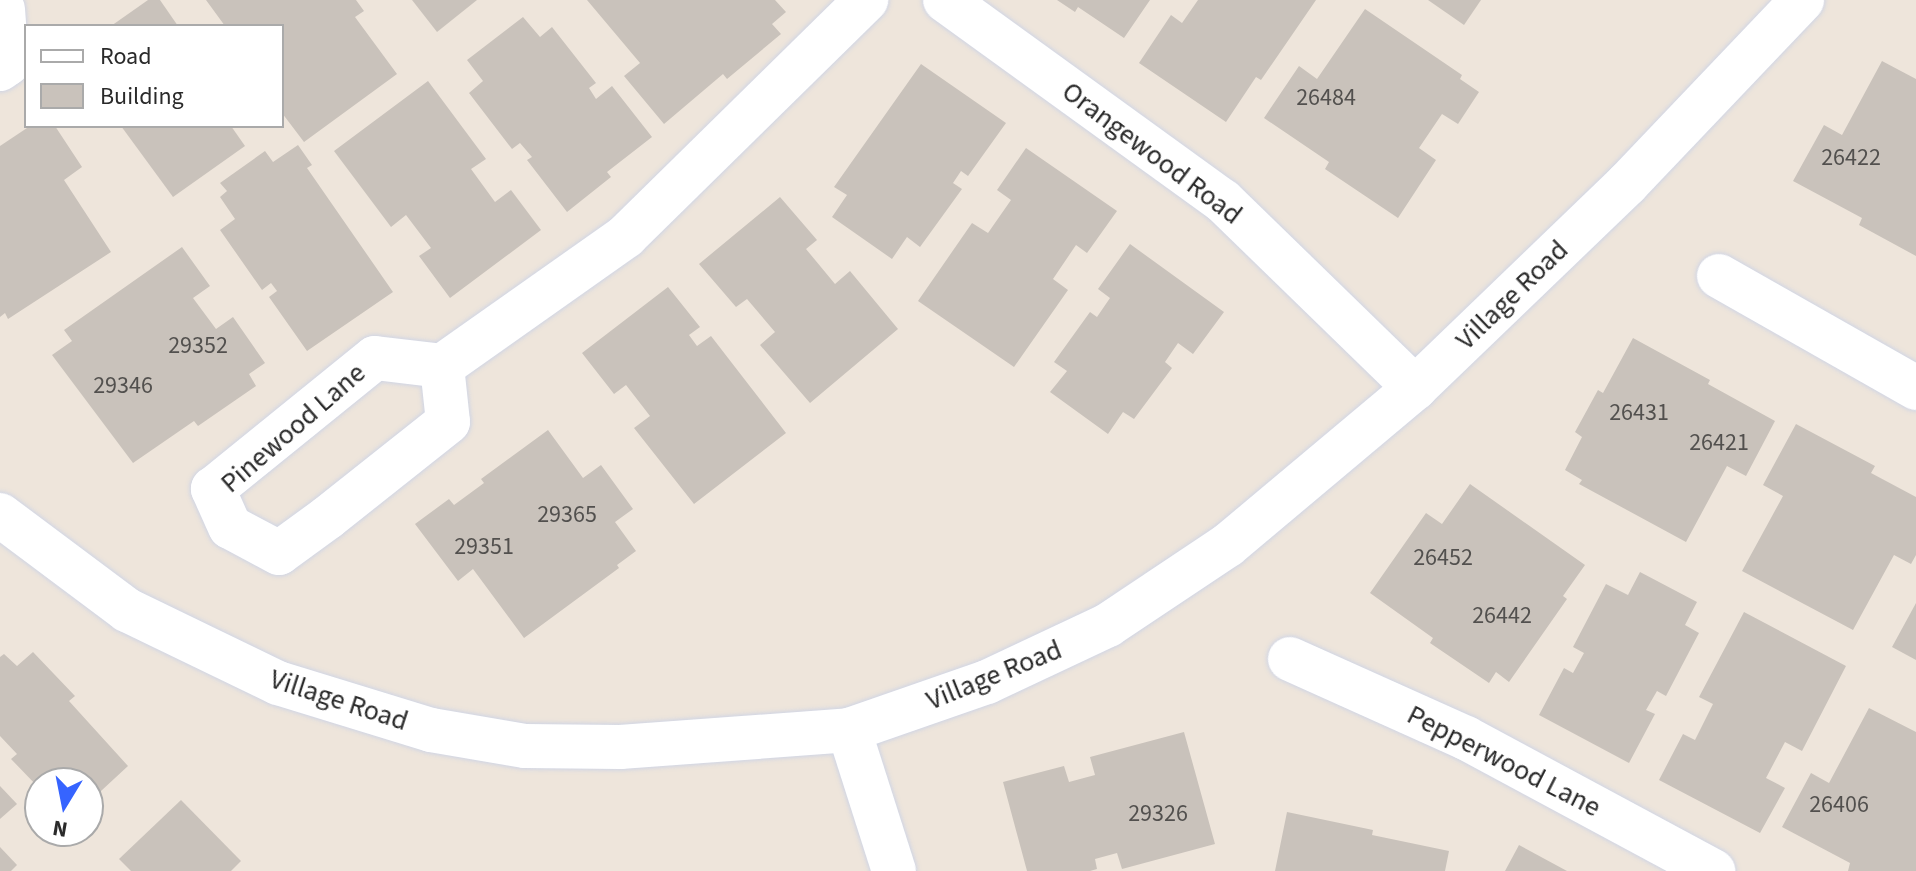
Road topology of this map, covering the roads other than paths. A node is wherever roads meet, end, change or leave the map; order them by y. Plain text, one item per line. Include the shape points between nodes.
1 (866, 0) edge
2 (945, 0) edge
3 (1802, 0) edge
4 (7, 6) edge
5 (0, 69) edge
6 (1719, 276) dead end
7 (442, 366) junction
8 (1415, 388) junction
9 (1916, 388) edge
10 (1, 518) edge
11 (1290, 659) dead end
12 (849, 730) junction
13 (894, 871) edge
14 (1713, 871) edge

1 - 7 street via 626,236
2 - 8 street, Orangewood Road via 1223,201
3 - 8 street, Village Road via 1627,184
4 - 5 street via 7,64
6 - 9 street
7 - 7 street, Pinewood Lane via 448,422 327,518 279,553 230,527 213,489 375,358
8 - 12 street, Village Road via 1228,545 1108,625 987,682
10 - 12 street, Village Road via 127,610 278,683 431,730 525,746 620,747
11 - 14 street, Pepperwood Lane via 1466,738
12 - 13 street

